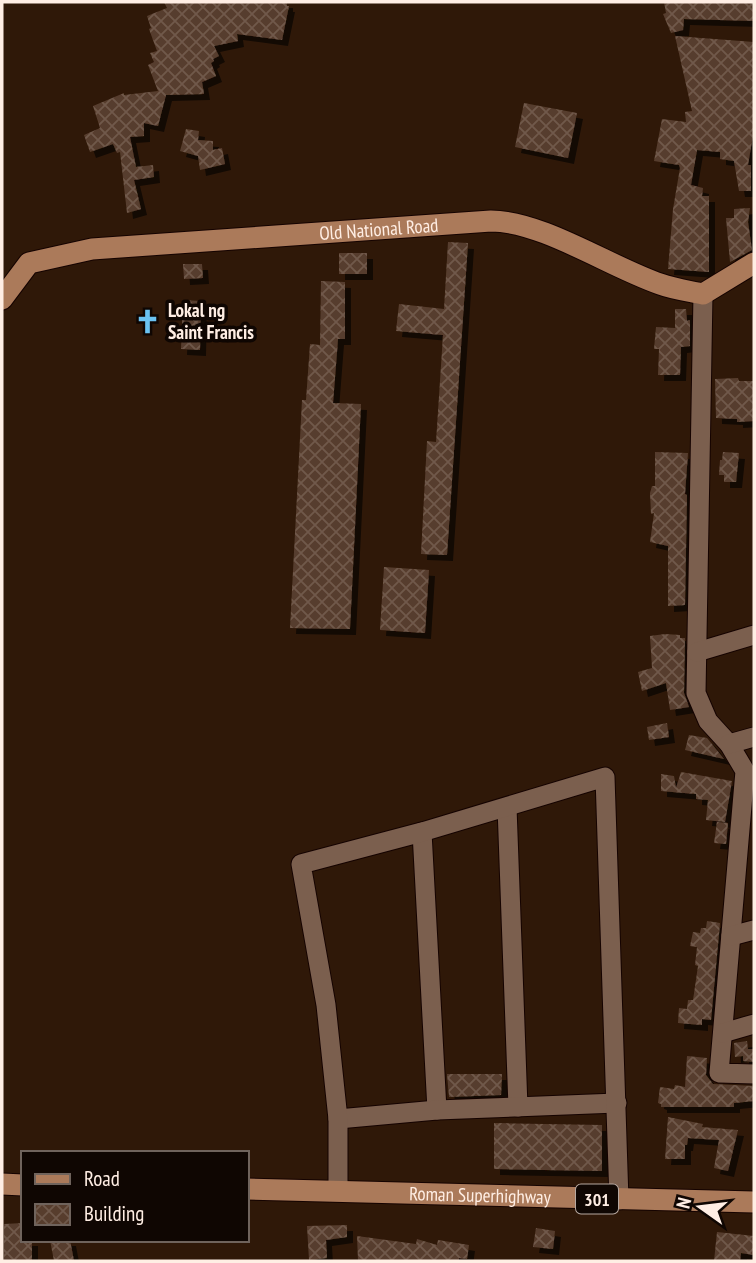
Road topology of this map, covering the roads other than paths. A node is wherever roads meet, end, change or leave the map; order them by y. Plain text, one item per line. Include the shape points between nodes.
1 (754, 262) edge
2 (703, 294) junction
3 (2, 299) edge
4 (754, 635) edge
5 (697, 652) junction
6 (754, 737) edge
7 (729, 744) junction
8 (507, 807) junction
9 (422, 832) junction
10 (747, 834) edge
11 (754, 930) edge
12 (731, 936) junction
13 (754, 1024) edge
14 (723, 1033) junction
15 (754, 1074) edge
16 (617, 1103) junction
17 (518, 1107) junction
18 (437, 1110) junction
19 (338, 1119) junction
20 (2, 1185) edge
21 (21, 1185) edge
22 (248, 1189) edge
23 (338, 1191) junction
24 (619, 1200) junction
25 (754, 1202) edge

1 - 2 main road
2 - 3 main road, Old National Road via 660,285 528,227 491,221 92,249 29,262
2 - 5 street
4 - 5 street
5 - 7 street via 696,693 708,721
6 - 7 street
7 - 10 street via 745,771
8 - 9 street
8 - 16 street via 605,777
8 - 17 street
9 - 18 street
9 - 19 street via 301,864 326,1006
10 - 12 street
11 - 12 street
12 - 14 street
13 - 14 street
14 - 15 street via 719,1073
16 - 17 street
16 - 24 street
17 - 18 street
18 - 19 street
19 - 23 street
20 - 21 main road
22 - 23 main road, Roman Superhighway / 301
23 - 24 main road, Roman Superhighway / 301
24 - 25 main road, Roman Superhighway / 301

